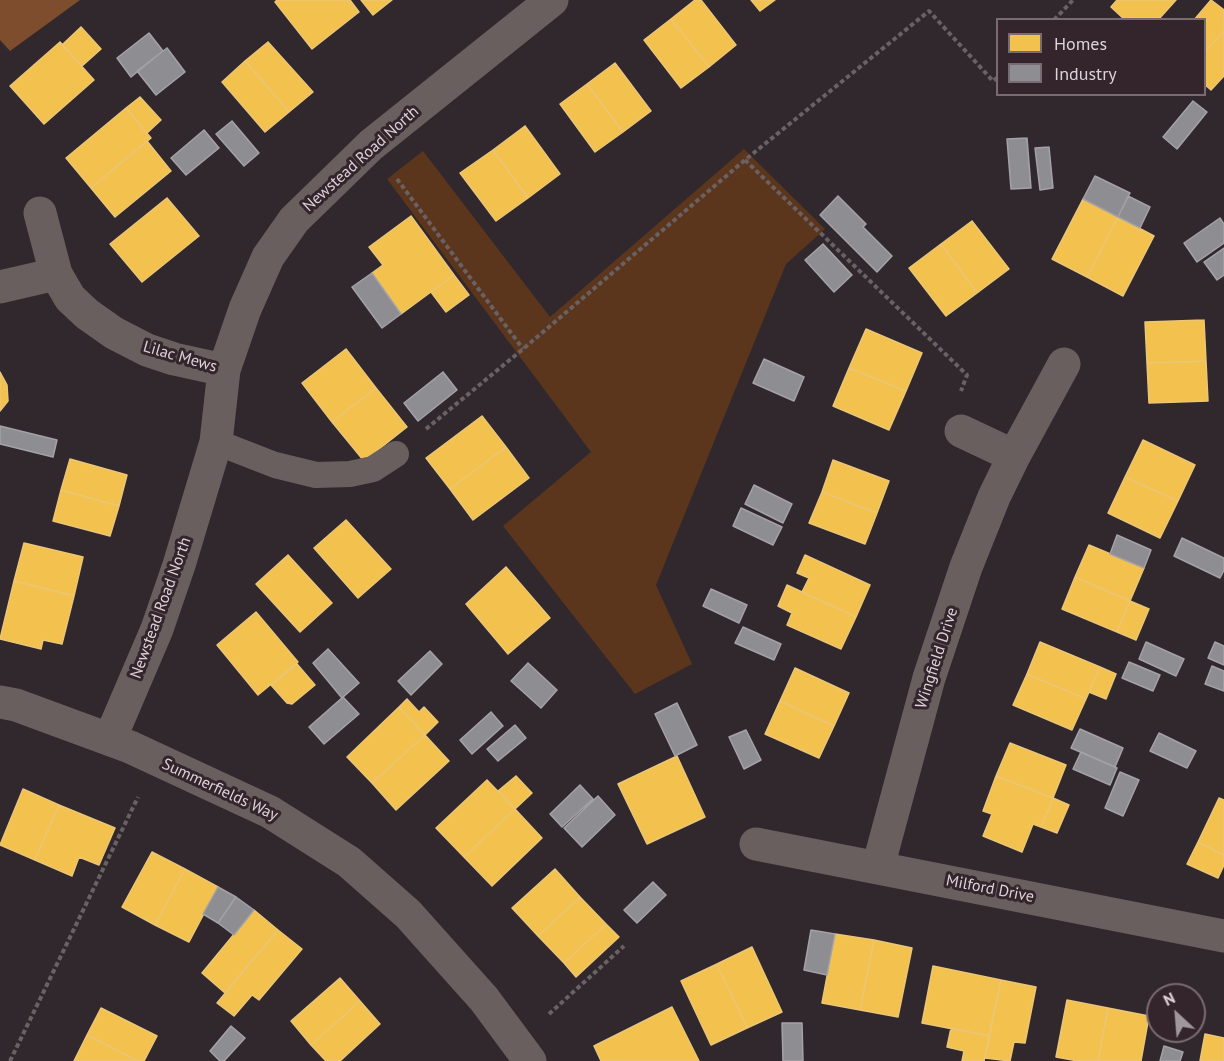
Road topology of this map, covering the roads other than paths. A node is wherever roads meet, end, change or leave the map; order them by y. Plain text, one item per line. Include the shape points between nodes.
1 (552, 0) edge
2 (40, 213) dead end
3 (56, 274) junction
4 (0, 287) edge
5 (1064, 364) dead end
6 (224, 369) junction
7 (961, 431) road end
8 (216, 442) junction
9 (396, 454) road end
10 (1014, 456) junction
11 (0, 702) edge
12 (110, 739) junction
13 (756, 844) dead end
14 (878, 867) junction
15 (1224, 936) edge
16 (523, 1052) edge

1 - 6 street, Newstead Road North via 371,145 294,220 268,257 244,309
2 - 3 street, Lilac Mews
3 - 4 street
3 - 6 street, Lilac Mews via 70,298 114,333 174,359
5 - 10 street, Wingfield Drive
6 - 8 street, Newstead Road North
7 - 10 street
8 - 9 lane via 274,465 316,475 372,470
8 - 12 street, Newstead Road North via 176,576
10 - 14 street, Wingfield Drive via 966,567 929,678
11 - 12 street, Summerfields Way
12 - 16 street, Summerfields Way via 270,812 349,862 408,914 484,999
13 - 14 street, Milford Drive
14 - 15 street, Milford Drive

